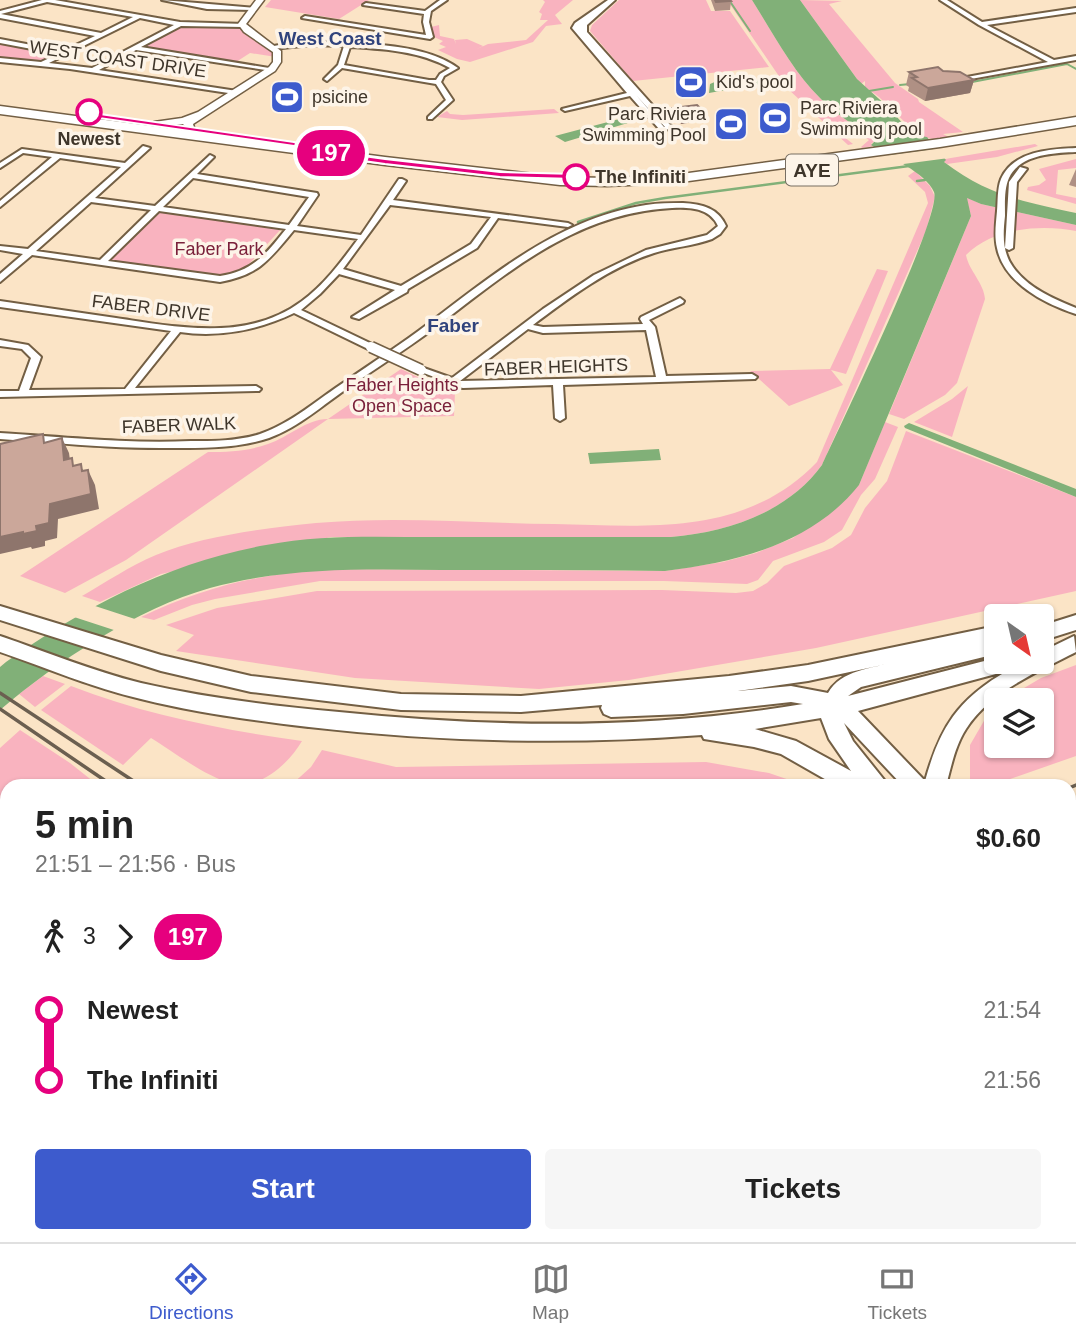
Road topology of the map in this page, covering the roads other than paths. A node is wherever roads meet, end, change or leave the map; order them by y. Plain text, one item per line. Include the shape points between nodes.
1 (47, 0) edge
2 (165, 0) edge
3 (205, 0) edge
4 (260, 0) edge
5 (444, 0) edge
6 (943, 0) edge
7 (948, 0) edge
8 (610, 2) edge
9 (107, 3) dead end
10 (366, 5) dead end
11 (199, 6) junction
12 (95, 8) junction
13 (253, 8) junction
14 (1076, 11) edge
15 (426, 13) junction
16 (0, 14) edge
17 (139, 17) junction
18 (305, 18) dead end
19 (180, 24) junction
20 (984, 24) junction
21 (243, 25) junction
22 (999, 25) junction
23 (102, 35) junction
24 (430, 37) junction
25 (0, 41) edge
26 (348, 44) junction
27 (272, 47) junction
28 (134, 48) junction
29 (64, 53) junction
30 (408, 53) junction
31 (1076, 58) edge
32 (0, 60) edge
33 (1056, 62) junction
34 (42, 64) junction
35 (341, 66) junction
36 (272, 68) junction
37 (94, 71) junction
38 (327, 79) dead end
39 (438, 82) junction
40 (952, 82) edge
41 (233, 92) junction
42 (636, 92) junction
43 (0, 104) edge
44 (565, 109) dead end
45 (0, 110) edge
46 (652, 113) dead end
47 (430, 118) dead end
48 (0, 120) edge
49 (1076, 121) edge
50 (157, 124) junction
51 (192, 130) junction
52 (1072, 131) edge
53 (945, 147) junction
54 (146, 148) dead end
55 (1076, 152) edge
56 (335, 154) junction
57 (877, 155) junction
58 (58, 156) junction
59 (210, 157) dead end
60 (125, 164) junction
61 (0, 166) edge
62 (191, 175) junction
63 (402, 181) dead end
64 (88, 199) junction
65 (388, 202) junction
66 (0, 205) edge
67 (158, 208) junction
68 (495, 217) junction
69 (568, 225) dead end
70 (291, 228) junction
71 (361, 237) junction
72 (0, 248) edge
73 (28, 252) junction
74 (101, 262) junction
75 (336, 270) junction
76 (0, 279) edge
77 (1029, 283) junction
78 (404, 290) junction
79 (680, 301) dead end
80 (0, 304) edge
81 (1076, 306) edge
82 (294, 310) junction
83 (1076, 311) edge
84 (356, 317) dead end
85 (528, 326) junction
86 (650, 327) junction
87 (177, 330) junction
88 (0, 343) edge
89 (752, 376) dead end
90 (662, 380) junction
91 (451, 383) junction
92 (558, 383) junction
93 (256, 389) dead end
94 (128, 391) junction
95 (0, 394) edge
96 (23, 394) junction
97 (561, 418) dead end
98 (0, 436) edge
99 (0, 613) edge
100 (1076, 617) edge
101 (1054, 621) edge
102 (1076, 622) edge
103 (1054, 630) edge
104 (984, 636) edge
105 (1075, 643) edge
106 (0, 644) edge
107 (984, 649) edge
108 (1054, 649) edge
109 (1054, 654) edge
110 (984, 668) edge
111 (1018, 674) edge
112 (521, 704) junction
113 (833, 706) junction
114 (962, 718) junction
115 (755, 719) junction
116 (654, 729) junction
117 (846, 779) edge
118 (848, 779) edge
119 (872, 779) edge
120 (911, 779) edge
121 (937, 779) edge
122 (951, 779) edge

1 - 12 street
1 - 16 street
2 - 11 street
3 - 11 street
4 - 13 street
5 - 15 street
6 - 20 street
7 - 20 street
8 - 42 street via 584,24 584,32
9 - 12 street
10 - 15 street
11 - 13 street
12 - 17 street
13 - 21 street
14 - 22 street
15 - 24 street
16 - 23 street
17 - 19 street
17 - 23 street
18 - 24 street
19 - 21 street
19 - 28 street
20 - 22 street
20 - 22 street
20 - 33 street
21 - 27 street
22 - 33 street
23 - 29 street
24 - 30 street
25 - 29 street
26 - 27 street
26 - 30 street
26 - 35 street
27 - 36 street via 279,55
28 - 36 street
28 - 37 street
29 - 34 street
30 - 39 street via 454,66
31 - 33 street
32 - 34 street, WEST COAST DRIVE
33 - 40 street
34 - 37 street, WEST COAST DRIVE
35 - 38 street
35 - 39 street
36 - 41 street
37 - 41 street, WEST COAST DRIVE
39 - 47 street via 450,100
41 - 50 street via 186,121
41 - 51 street via 187,122
42 - 44 street
42 - 46 street
43 - 50 highway
45 - 56 highway, AYE
48 - 57 highway, AYE via 506,184 602,191 675,188
49 - 53 highway, AYE
50 - 51 highway
51 - 56 highway
52 - 53 highway, AYE
53 - 57 highway, AYE
54 - 60 street
55 - 77 street via 1036,161 1022,169 1013,182 1007,240 1010,255
56 - 57 highway, AYE via 549,180 607,182 674,179
58 - 60 street
58 - 61 street via 19,152
58 - 66 street
59 - 62 street
60 - 64 street
62 - 67 street
62 - 70 street via 312,193 314,197
63 - 65 street, FABER DRIVE
64 - 67 street
64 - 73 street
65 - 68 street
65 - 71 street, FABER DRIVE
67 - 70 street
67 - 74 street
68 - 69 street
68 - 78 street via 474,246
70 - 71 street
70 - 74 street via 252,269 238,276 206,279
71 - 75 street, FABER DRIVE
72 - 73 street
73 - 74 street
73 - 76 street
75 - 78 street
75 - 82 street, FABER DRIVE
77 - 81 street
77 - 83 street
78 - 84 street
79 - 86 street via 645,318
80 - 87 street, FABER DRIVE
82 - 87 street, FABER DRIVE via 237,328
82 - 91 street, FABER HEIGHTS, bridge
85 - 86 street via 543,330
85 - 91 street, FABER WALK
85 - 98 street, FABER WALK via 623,264 665,247 712,237 719,233 720,220 691,205 651,207 604,219 550,242 497,273 293,422 263,436 220,444 152,446
86 - 90 street
87 - 94 street
88 - 96 street via 25,347 36,357
89 - 90 street, FABER HEIGHTS
90 - 92 street, FABER HEIGHTS
91 - 92 street, FABER HEIGHTS
92 - 97 street
93 - 94 street
94 - 96 street
95 - 96 street
99 - 112 main road via 161,663 251,684 401,702
100 - 101 main road
102 - 103 main road
104 - 112 main road via 808,673
105 - 108 main road
105 - 109 main road
106 - 116 main road via 137,690 234,709 438,731
107 - 113 main road via 855,680 842,688
110 - 113 main road
111 - 114 main road via 988,691
112 - 113 main road via 644,707 791,694
113 - 115 main road
113 - 119 main road via 838,736
113 - 120 main road via 855,719
114 - 121 main road via 944,747
114 - 122 main road via 951,754
115 - 116 main road
115 - 118 main road via 785,728
116 - 117 main road via 764,738 808,755

